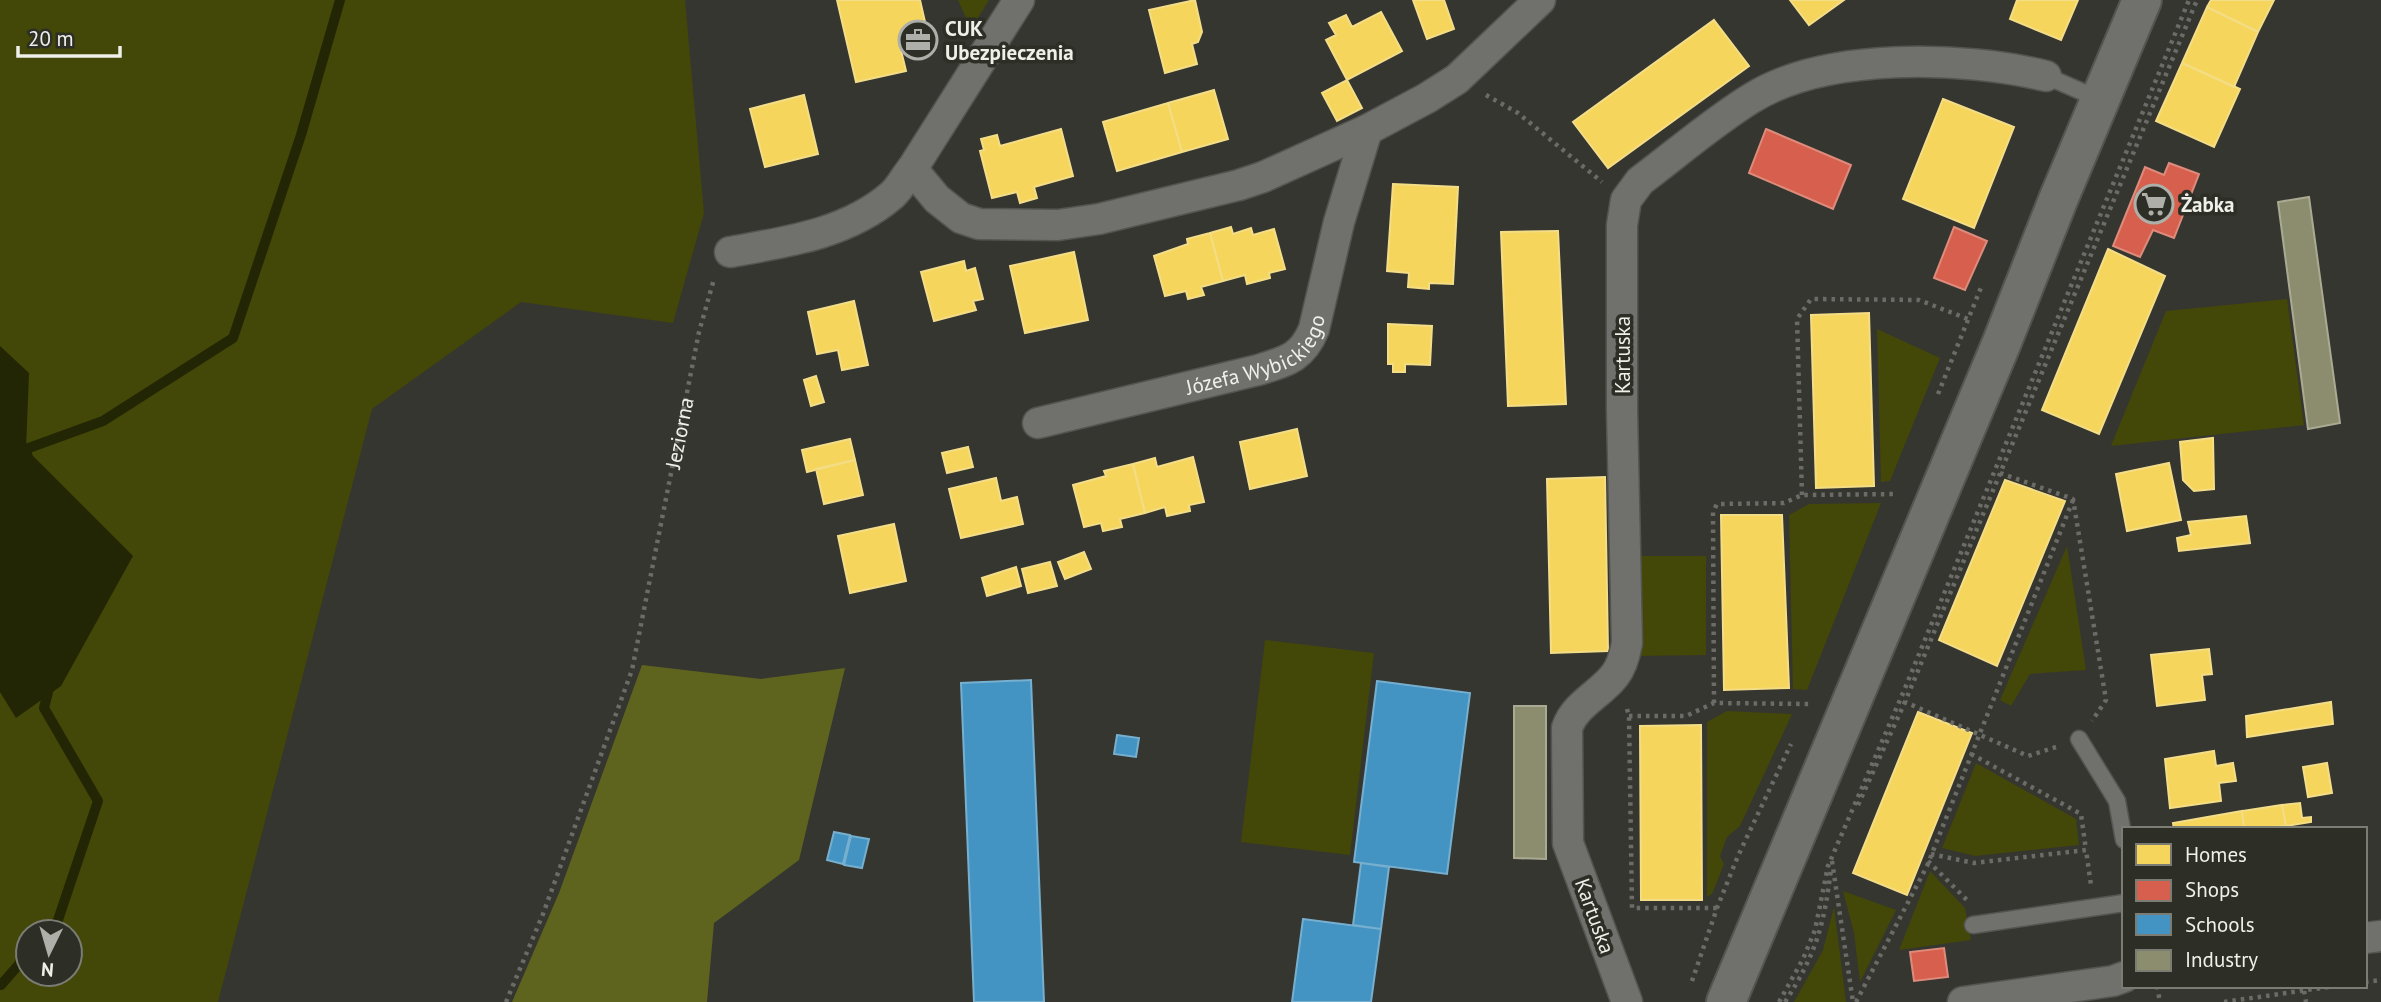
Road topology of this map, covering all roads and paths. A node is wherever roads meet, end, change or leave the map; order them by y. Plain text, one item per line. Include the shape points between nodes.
1 (1019, 0) edge
2 (1540, 0) edge
3 (2142, 0) edge
4 (2189, 0) edge
5 (2197, 0) edge
6 (2046, 76) joint
7 (1457, 79) junction
8 (2102, 100) junction
9 (1367, 130) junction
10 (912, 169) junction
11 (1605, 185) dead end
12 (730, 252) joint
13 (1983, 282) dead end
14 (1968, 319) junction
15 (1933, 407) dead end
16 (1038, 423) dead end
17 (2000, 473) junction
18 (1902, 482) dead end
19 (1897, 494) junction
20 (1802, 495) junction
21 (2073, 499) junction
22 (1892, 507) dead end
23 (1615, 675) junction
24 (1814, 692) dead end
25 (1905, 702) junction
26 (1714, 703) junction
27 (1810, 704) junction
28 (1629, 716) junction
29 (1804, 716) dead end
30 (1979, 733) junction
31 (1794, 739) dead end
32 (2079, 739) junction
33 (1971, 754) junction
34 (2122, 829) edge
35 (2086, 850) junction
36 (1931, 854) junction
37 (1832, 862) junction
38 (1928, 862) junction
39 (2122, 903) edge
40 (2093, 907) junction
41 (1717, 908) junction
42 (1973, 925) joint
43 (2122, 978) edge
44 (2323, 988) edge
45 (1689, 991) dead end
46 (2304, 991) junction
47 (506, 1002) edge
48 (1627, 1002) edge
49 (1727, 1002) edge
50 (1779, 1002) edge
51 (1786, 1002) edge
52 (1855, 1002) edge
53 (1963, 1002) edge
54 (2224, 1002) edge
55 (2306, 1002) edge

1 - 10 street
2 - 7 street
3 - 8 main road
4 - 50 path via 1828,866 1815,930
5 - 17 path
6 - 8 lane, Kartuska
6 - 23 street, Kartuska via 1976,64 1933,63 1854,65 1806,76 1751,98 1632,191 1622,225 1627,643
7 - 9 street
7 - 11 path via 1518,113
8 - 49 main road
9 - 10 street via 1239,185 1058,225 979,224 961,218 937,199
9 - 16 street, Józefa Wybickiego via 1314,329 1301,352 1258,370
10 - 12 street via 894,193 867,214 802,239
12 - 47 path, Jeziorna via 715,276 699,332 632,670
13 - 14 path
14 - 15 path
14 - 20 path via 1919,300 1811,299 1797,319
17 - 21 path
17 - 25 path
18 - 19 path
19 - 20 path
19 - 22 path
20 - 26 path via 1784,503 1717,504 1713,512
21 - 30 path
21 - 32 path via 2106,700
23 - 28 path
23 - 48 street, Kartuska via 1571,716 1567,728 1568,844
24 - 27 path
25 - 30 path
25 - 37 path
26 - 27 path
26 - 28 path via 1686,716
27 - 29 path
28 - 41 path via 1632,908
30 - 32 path via 2028,756
30 - 33 path
31 - 41 path
32 - 34 lane via 2117,801
33 - 35 path via 2081,814
33 - 36 path
35 - 36 path via 1974,863
35 - 40 path
36 - 38 path
37 - 51 path via 1816,947
37 - 52 path
38 - 42 path via 1971,904
38 - 52 path
39 - 40 lane
40 - 42 lane
41 - 45 path
43 - 53 street
44 - 46 path
46 - 54 path
46 - 55 path

